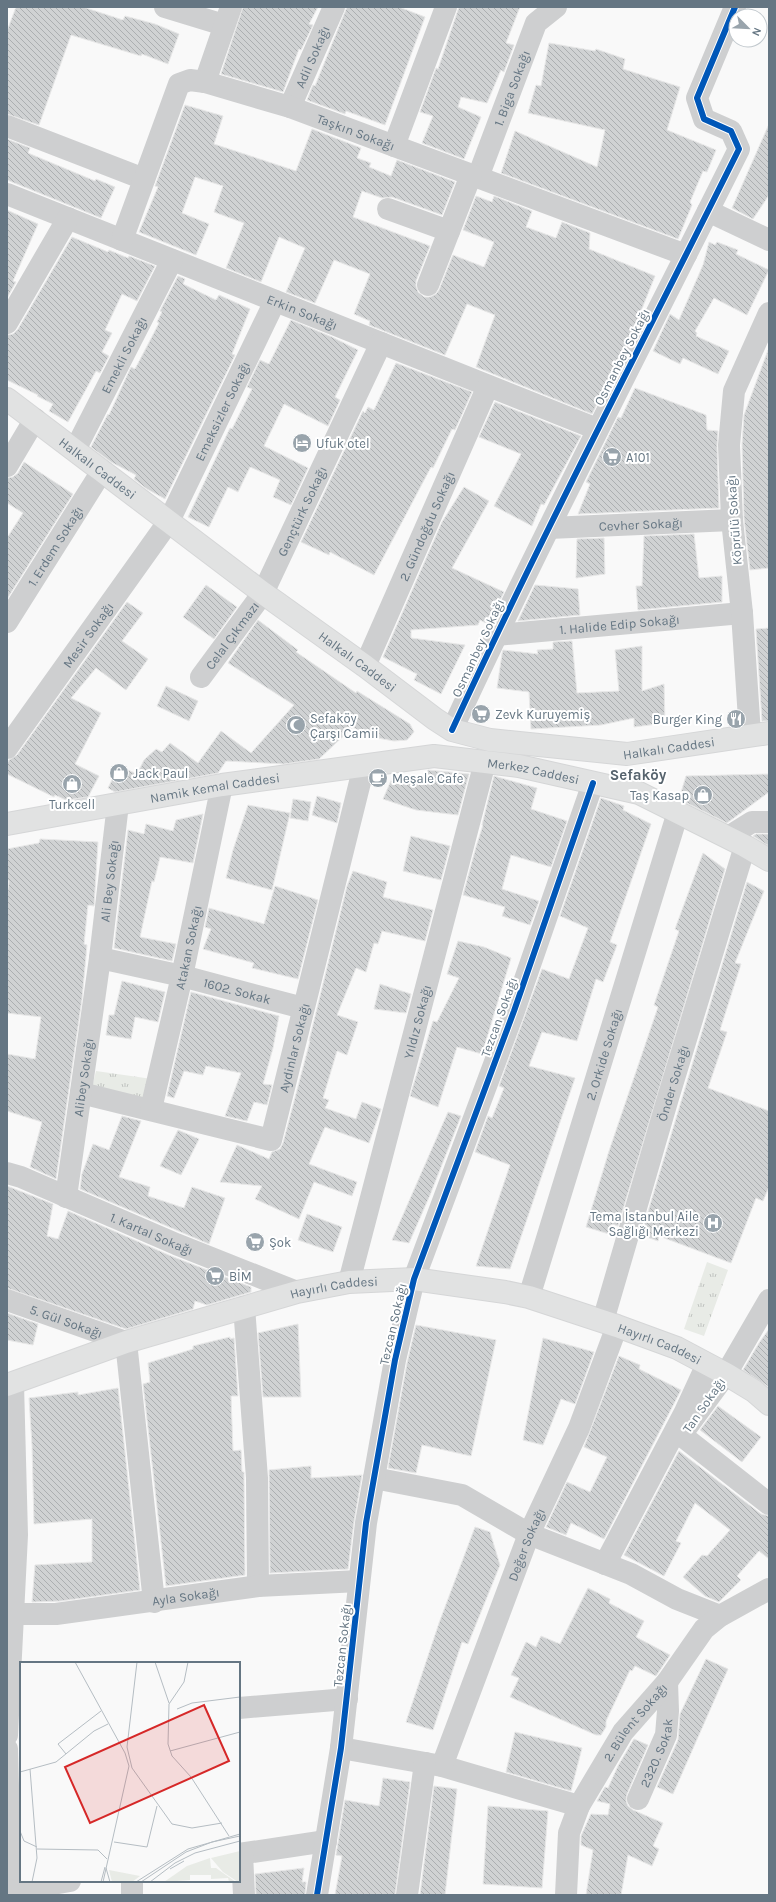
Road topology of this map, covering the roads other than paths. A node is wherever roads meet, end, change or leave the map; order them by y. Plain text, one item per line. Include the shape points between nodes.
1 (165, 7) edge
2 (334, 7) edge
3 (446, 7) edge
4 (556, 7) edge
5 (735, 7) edge
6 (228, 16) edge
7 (205, 82) junction
8 (290, 107) junction
9 (7, 126) edge
10 (394, 146) junction
11 (475, 176) junction
12 (144, 179) junction
13 (7, 194) edge
14 (388, 209) dead end
15 (708, 211) junction
16 (68, 218) junction
17 (449, 231) junction
18 (122, 240) junction
19 (769, 240) edge
20 (686, 255) junction
21 (172, 260) junction
22 (428, 284) dead end
23 (275, 301) junction
24 (769, 313) edge
25 (7, 323) edge
26 (381, 343) junction
27 (488, 386) junction
28 (7, 399) edge
29 (35, 420) junction
30 (597, 429) junction
31 (75, 450) junction
32 (7, 466) edge
33 (102, 471) junction
34 (732, 520) junction
35 (169, 521) junction
36 (549, 528) junction
37 (263, 593) junction
38 (742, 613) junction
39 (7, 622) edge
40 (496, 635) junction
41 (365, 666) junction
42 (201, 677) dead end
43 (443, 724) junction
44 (759, 733) edge
45 (7, 748) edge
46 (424, 757) junction
47 (485, 762) junction
48 (364, 766) junction
49 (593, 783) junction
50 (222, 786) junction
51 (118, 804) junction
52 (678, 812) junction
53 (769, 822) edge
54 (7, 824) edge
55 (737, 842) junction
56 (769, 860) edge
57 (100, 958) junction
58 (182, 976) junction
59 (303, 1008) junction
60 (81, 1093) junction
61 (151, 1109) junction
62 (7, 1173) edge
63 (66, 1197) junction
64 (414, 1279) junction
65 (349, 1282) junction
66 (297, 1292) junction
67 (529, 1297) junction
68 (7, 1300) edge
69 (769, 1300) edge
70 (244, 1307) junction
71 (610, 1323) junction
72 (126, 1342) junction
73 (707, 1364) junction
74 (726, 1374) junction
75 (10, 1385) edge
76 (769, 1404) edge
77 (374, 1478) junction
78 (769, 1504) edge
79 (529, 1534) junction
80 (605, 1564) junction
81 (360, 1581) junction
82 (258, 1586) junction
83 (769, 1589) edge
84 (154, 1602) junction
85 (12, 1614) junction
86 (720, 1616) junction
87 (667, 1682) junction
88 (347, 1699) junction
89 (240, 1708) edge
90 (7, 1735) edge
91 (20, 1739) edge
92 (7, 1740) edge
93 (341, 1748) junction
94 (7, 1749) edge
95 (434, 1764) junction
96 (638, 1799) dead end
97 (579, 1806) junction
98 (326, 1841) junction
99 (240, 1854) edge
100 (65, 1882) edge
101 (132, 1882) edge
102 (10, 1893) edge
103 (132, 1895) edge
104 (244, 1895) edge
105 (317, 1895) edge
106 (408, 1895) edge
107 (566, 1895) edge

1 - 6 street
2 - 8 street, Adil Sokağı
3 - 10 street
4 - 11 street, 1. Biga Sokağı via 536,23
5 - 15 street, Osmanbey Sokağı via 697,98 704,119 731,132 739,149
6 - 7 street
7 - 8 street, Taşkın Sokağı
7 - 12 street, Taşkın Sokağı via 190,80 179,84
8 - 10 street, Taşkın Sokağı
9 - 12 street
10 - 11 street, Taşkın Sokağı
11 - 17 street, 1. Biga Sokağı
11 - 20 street, Taşkın Sokağı
12 - 18 street, Taşkın Sokağı
13 - 16 street, Erkin Sokağı
14 - 17 street
15 - 19 street
15 - 20 street, Osmanbey Sokağı
16 - 18 street, Erkin Sokağı
16 - 25 street
17 - 22 street, 1. Biga Sokağı
18 - 21 street, Erkin Sokağı
20 - 30 street, Osmanbey Sokağı
21 - 23 street, Erkin Sokağı
21 - 31 street, Emekli Sokağı
23 - 26 street, Erkin Sokağı
23 - 35 street, Emeksizler Sokağı
24 - 34 street, Köprülü Sokağı via 734,391 729,445
26 - 27 street, Erkin Sokağı
26 - 37 street, Gençtürk Sokağı
27 - 30 street, Erkin Sokağı
27 - 41 street, 2. Gündoğdu Sokağı
28 - 29 main road, Halkalı Caddesi
29 - 31 main road, Halkalı Caddesi
29 - 32 street
30 - 36 street, Osmanbey Sokağı
31 - 33 main road, Halkalı Caddesi
33 - 35 main road, Halkalı Caddesi
33 - 39 street, 1. Erdem Sokağı
34 - 36 street, Cevher Sokağı
34 - 38 street, Köprülü Sokağı
35 - 37 main road, Halkalı Caddesi
35 - 45 street, Mesir Sokağı
36 - 40 street, Osmanbey Sokağı
37 - 41 main road, Halkalı Caddesi
37 - 42 street, Celal Çıkmazı
38 - 40 street, 1. Halide Edip Sokağı
38 - 44 street, Köprülü Sokağı
40 - 43 street, Osmanbey Sokağı
41 - 43 main road, Halkalı Caddesi
43 - 44 main road, Halkalı Caddesi via 490,740 627,754
43 - 46 main road
46 - 47 main road, Merkez Caddesi
46 - 48 main road, Namik Kemal Caddesi
47 - 49 main road, Merkez Caddesi via 519,766
47 - 65 street, Yıldız Sokağı
48 - 50 main road, Namik Kemal Caddesi
48 - 59 street, Aydinlar Sokağı
49 - 52 main road, Merkez Caddesi via 639,793
49 - 64 street, Tezcan Sokağı via 514,1011
50 - 51 main road, Namik Kemal Caddesi
50 - 58 street, Atakan Sokağı
51 - 54 main road, Namik Kemal Caddesi
51 - 57 street, Ali Bey Sokağı
52 - 55 main road, Merkez Caddesi
52 - 67 street, 2. Orkide Sokağı
53 - 55 street via 752,822
55 - 56 main road, Merkez Caddesi
55 - 71 street, Önder Sokağı
57 - 58 street, 1602. Sokak
57 - 60 street, Alibey Sokağı
58 - 59 street, 1602. Sokak
58 - 61 street, Atakan Sokağı
59 - 61 street, Aydinlar Sokağı via 271,1140
60 - 61 street, Aydinlar Sokağı
60 - 63 street, Alibey Sokağı
62 - 63 street, 1. Kartal Sokağı
63 - 66 street, 1. Kartal Sokağı
64 - 65 main road, Hayırlı Caddesi
64 - 67 main road, Hayırlı Caddesi
64 - 77 street, Tezcan Sokağı via 395,1360
65 - 66 main road, Hayırlı Caddesi
66 - 70 main road, Hayırlı Caddesi
67 - 71 main road, Hayırlı Caddesi
68 - 72 street, 5. Gül Sokağı
69 - 74 street, Tan Sokağı
70 - 72 main road, Hayırlı Caddesi
70 - 82 street via 257,1478
71 - 73 main road, Hayırlı Caddesi via 677,1348
71 - 79 street, Değer Sokağı via 579,1428
72 - 75 main road, Hayırlı Caddesi
72 - 84 street
73 - 74 main road, Hayırlı Caddesi
73 - 80 street via 684,1414
74 - 76 main road, Hayırlı Caddesi via 754,1391
74 - 78 street, Tan Sokağı via 681,1435
75 - 85 street via 17,1535
77 - 79 street via 462,1495
77 - 81 street, Tezcan Sokağı
79 - 80 street
79 - 95 street, Değer Sokağı
80 - 86 street
81 - 82 street, Ayla Sokağı
81 - 88 street, Tezcan Sokağı
82 - 84 street, Ayla Sokağı
83 - 86 street, 2. Bülent Sokağı
84 - 85 street, Ayla Sokağı via 56,1614
85 - 90 street
86 - 87 street, 2. Bülent Sokağı via 704,1629
87 - 96 street, 2320. Sokak via 666,1735
87 - 97 street, 2. Bülent Sokağı via 623,1732
88 - 89 street
88 - 93 street, Tezcan Sokağı
91 - 92 street
93 - 95 street
93 - 98 street, Tezcan Sokağı
94 - 102 street
95 - 97 street
95 - 106 street, Değer Sokağı
97 - 107 street, 2. Bülent Sokağı via 568,1833
98 - 99 street
98 - 105 street, Tezcan Sokağı
99 - 104 street
100 - 102 street
101 - 103 street

